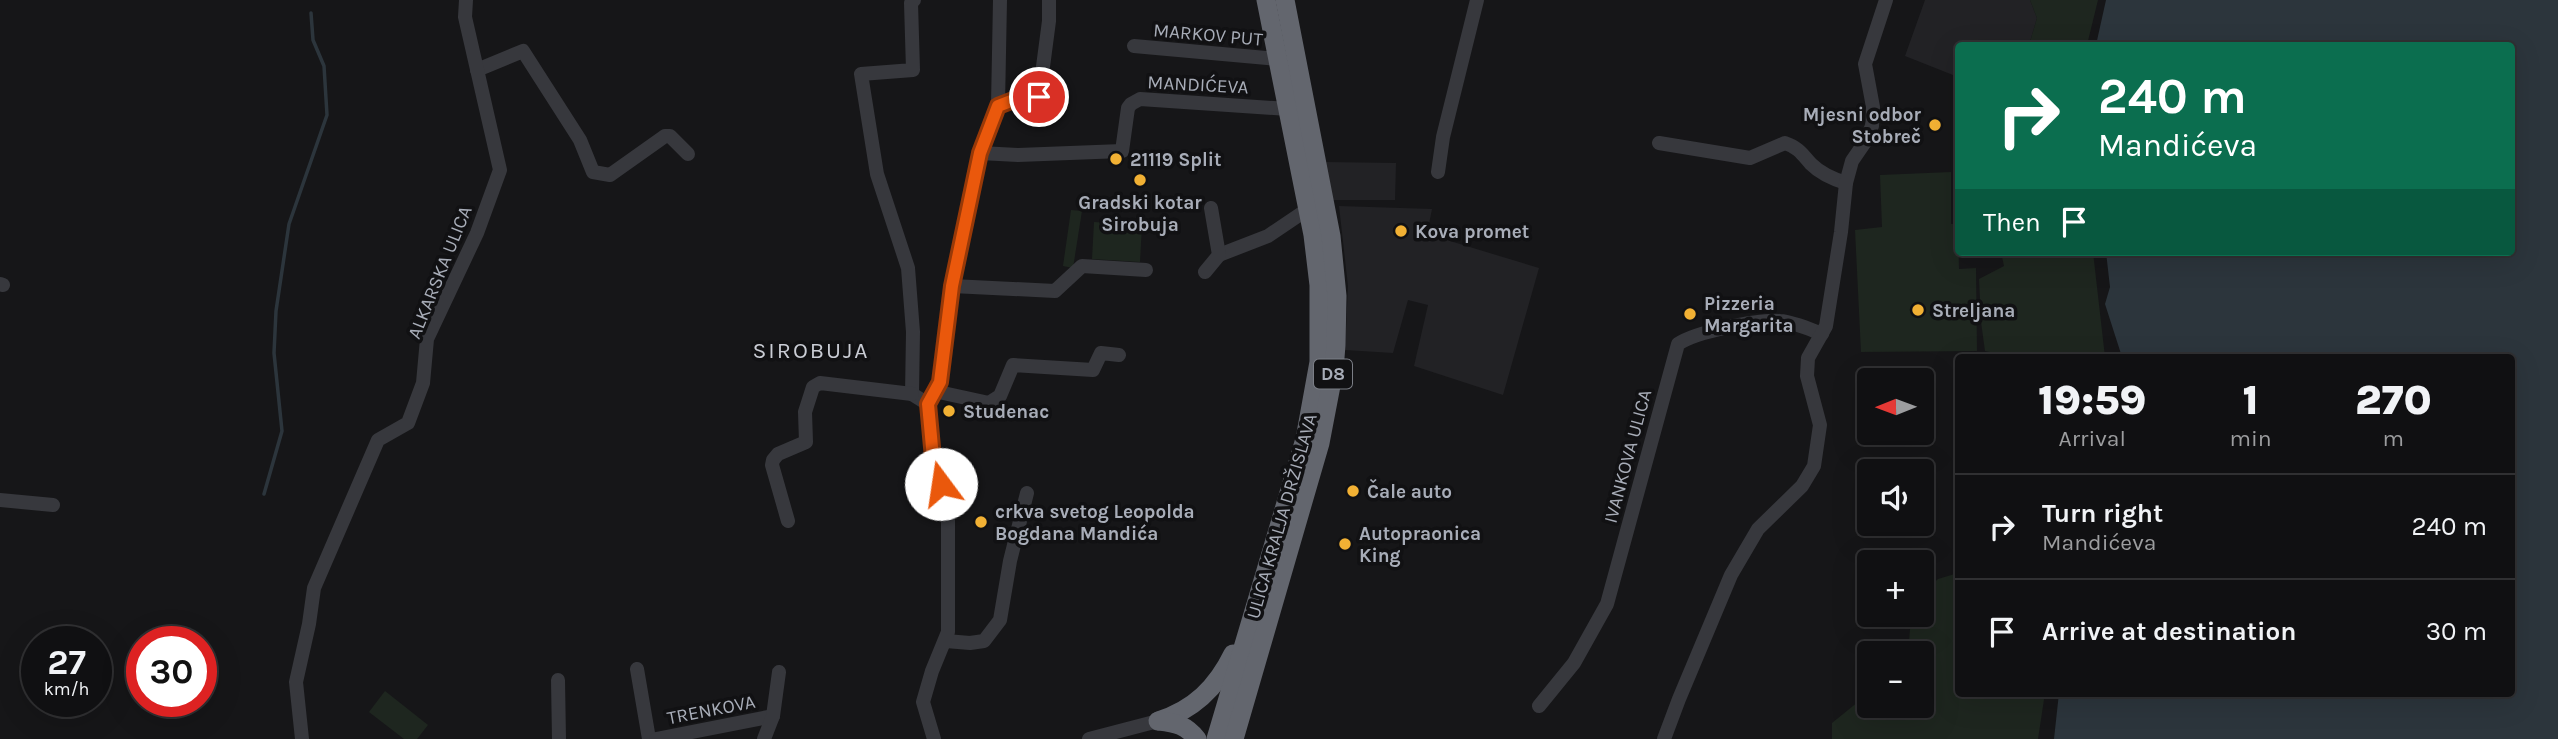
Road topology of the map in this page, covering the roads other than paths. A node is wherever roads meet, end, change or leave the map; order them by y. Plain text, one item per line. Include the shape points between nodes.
1 (466, 0) edge
2 (914, 0) edge
3 (1000, 0) edge
4 (1049, 0) edge
5 (1266, 0) edge
6 (1285, 0) edge
7 (1477, 0) edge
8 (1886, 0) edge
9 (1134, 46) dead end
10 (1278, 59) junction
11 (477, 71) junction
12 (998, 106) junction
13 (1288, 109) junction
14 (1659, 143) dead end
15 (980, 153) junction
16 (688, 154) dead end
17 (1438, 172) dead end
18 (1846, 183) junction
19 (1211, 208) dead end
20 (1308, 209) junction
21 (1219, 255) junction
22 (1146, 270) dead end
23 (1205, 272) dead end
24 (952, 286) junction
25 (1822, 334) junction
26 (1119, 355) dead end
27 (912, 394) junction
28 (931, 398) junction
29 (1027, 493) dead end
30 (0, 500) edge
31 (54, 505) dead end
32 (788, 521) dead end
33 (1250, 625) junction
34 (946, 641) junction
35 (637, 669) dead end
36 (779, 672) dead end
37 (558, 680) dead end
38 (1539, 706) dead end
39 (773, 716) junction
40 (1158, 721) junction
41 (302, 739) edge
42 (559, 739) edge
43 (649, 739) edge
44 (656, 739) edge
45 (764, 739) edge
46 (934, 739) edge
47 (1089, 739) edge
48 (1196, 739) edge
49 (1216, 739) edge
50 (1234, 739) edge
51 (1664, 739) edge

1 - 11 street, ALKARSKA ULICA via 465,18
2 - 27 street via 913,70 861,74 877,174 908,268
3 - 12 street
4 - 12 street via 1039,97
5 - 10 highway, ULICA KRALJA DRŽISLAVA / D8
6 - 50 highway, ULICA KRALJA DRŽISLAVA / D8 via 1331,236 1336,345 1320,443
7 - 17 street
8 - 18 street via 1865,64 1872,125 1852,161
9 - 10 street, MARKOV PUT
10 - 13 highway, ULICA KRALJA DRŽISLAVA / D8
11 - 16 street via 523,51 580,140 593,172 610,175 664,136 670,136
11 - 41 street, ALKARSKA ULICA via 500,170 477,233 427,339 423,383 408,423 378,440 314,588 296,681
12 - 15 street
13 - 15 street, MANDIĆEVA via 1140,99 1128,108 1122,151
13 - 20 highway, ULICA KRALJA DRŽISLAVA / D8
14 - 18 street via 1750,158 1785,143 1798,148 1830,178
15 - 24 street
18 - 25 street via 1842,232
19 - 21 street
20 - 21 street via 1268,236
20 - 33 highway, ULICA KRALJA DRŽISLAVA / D8 via 1319,285 1319,362 1305,439
21 - 23 street
22 - 24 street via 1082,266 1055,290
24 - 28 street via 940,382
25 - 38 street, IVANKOVA ULICA via 1784,321 1765,320 1695,335 1678,344 1607,604 1574,663
25 - 51 street via 1808,358 1807,376 1820,425 1814,466 1802,486 1758,529 1731,575
26 - 28 street via 1101,353 1093,370 1013,365 1000,396 989,403
27 - 28 street
27 - 32 street via 820,383 813,387 805,412 806,443 778,454 772,465
28 - 34 street via 933,458 948,509
29 - 34 street via 1000,620 984,640
30 - 31 street
33 - 40 highway via 1240,632 1233,656 1207,693 1177,715
33 - 49 highway, ULICA KRALJA DRŽISLAVA / D8
34 - 46 street via 923,702
35 - 43 street, TRENKOVA
36 - 39 street, TRENKOVA
37 - 42 street
39 - 44 street, TRENKOVA
39 - 45 street, TRENKOVA
40 - 47 street
40 - 48 highway via 1177,723

